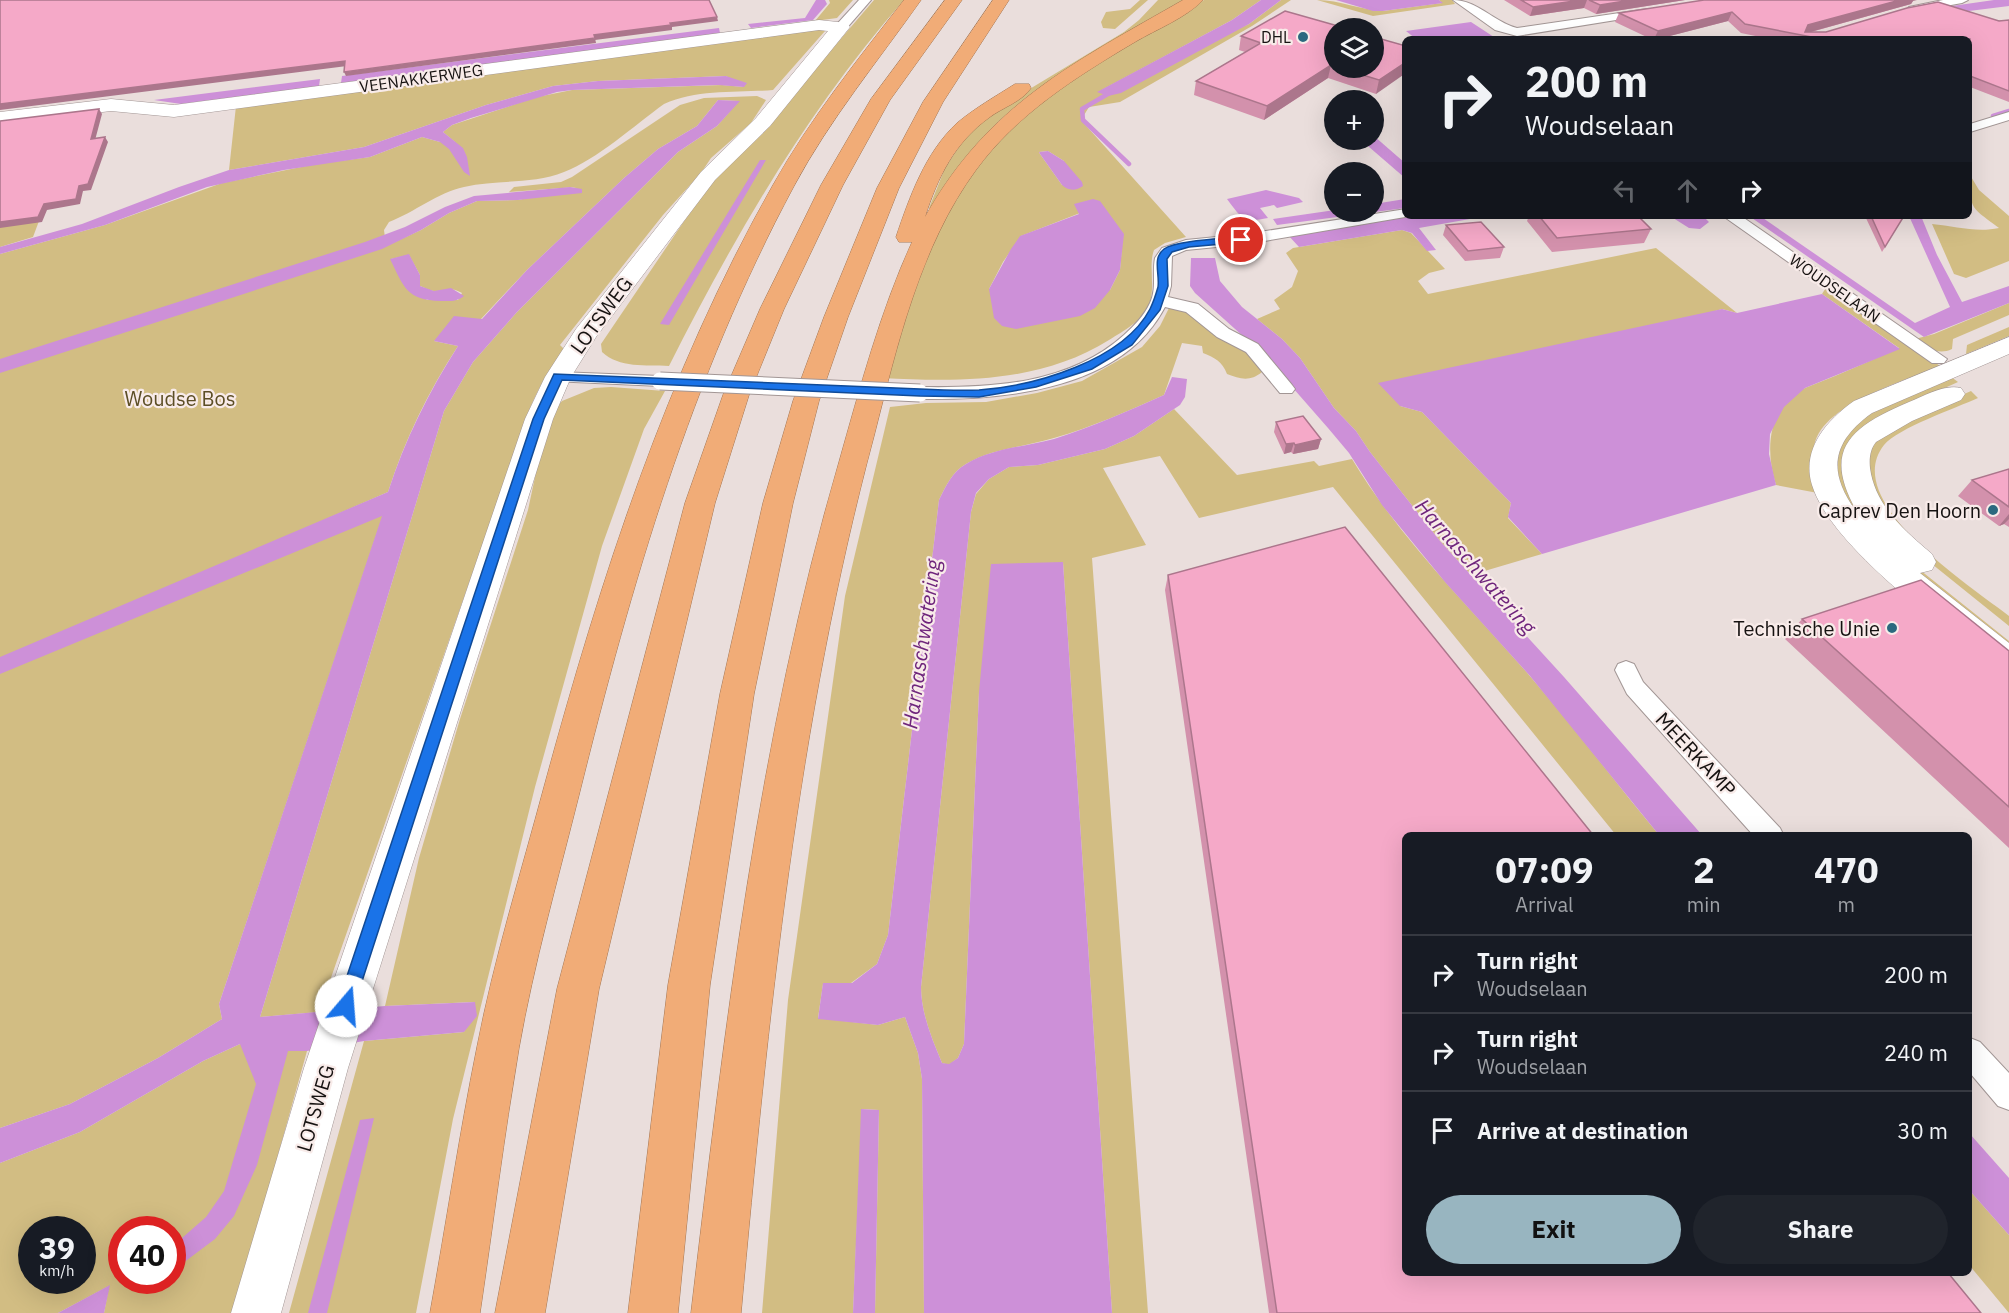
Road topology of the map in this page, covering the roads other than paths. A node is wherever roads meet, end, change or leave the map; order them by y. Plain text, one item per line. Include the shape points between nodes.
1 (865, 0) edge
2 (954, 0) edge
3 (1001, 0) edge
4 (1195, 0) edge
5 (1459, 0) edge
6 (1962, 0) edge
7 (912, 2) edge
8 (1662, 9) edge
9 (1899, 12) edge
10 (841, 27) junction
11 (1100, 43) dead end
12 (2009, 116) edge
13 (0, 118) edge
14 (1972, 127) edge
15 (1402, 214) edge
16 (1735, 219) edge
17 (1159, 301) junction
18 (2009, 345) edge
19 (1938, 359) dead end
20 (2009, 370) edge
21 (558, 376) junction
22 (875, 383) junction
23 (1286, 389) dead end
24 (2009, 633) edge
25 (2009, 661) edge
26 (1626, 670) dead end
27 (1767, 832) edge
28 (1972, 1054) edge
29 (2009, 1095) edge
30 (256, 1313) edge
31 (455, 1313) edge
32 (520, 1313) edge
33 (653, 1313) edge
34 (716, 1313) edge

1 - 10 street, LOTSWEG
2 - 32 highway via 881,99 832,184 736,395 700,503 578,989
3 - 33 highway via 933,102 888,188 806,401 778,503 737,694 689,985
4 - 22 highway via 1055,83 989,139 951,189 933,224
5 - 8 street via 1498,27 1517,32
6 - 9 street
7 - 31 highway via 839,98 757,235 684,395 627,554 584,703 499,1044
10 - 13 street, VEENAKKERWEG via 819,25 174,111 111,105
10 - 21 street, LOTSWEG via 763,122 708,176 585,334
11 - 22 highway via 983,113 944,152 926,183 874,335
12 - 14 street
15 - 17 street via 1168,250 1162,259
16 - 19 street, WOUDSELAAN
17 - 21 street, bridge via 1143,328 1128,343 1089,367 1062,377 979,393
17 - 23 street via 1192,308 1223,333 1252,348
18 - 25 street via 1863,407 1831,435 1826,451 1827,484 1836,505 1859,533 1901,573
20 - 24 street via 1869,434 1858,445 1856,460 1860,488 1875,516 1929,569
21 - 30 street, LOTSWEG via 538,419 352,986
22 - 34 highway via 841,504 810,640 776,824 746,1031
26 - 27 street, MEERKAMP via 1635,688
28 - 29 street

